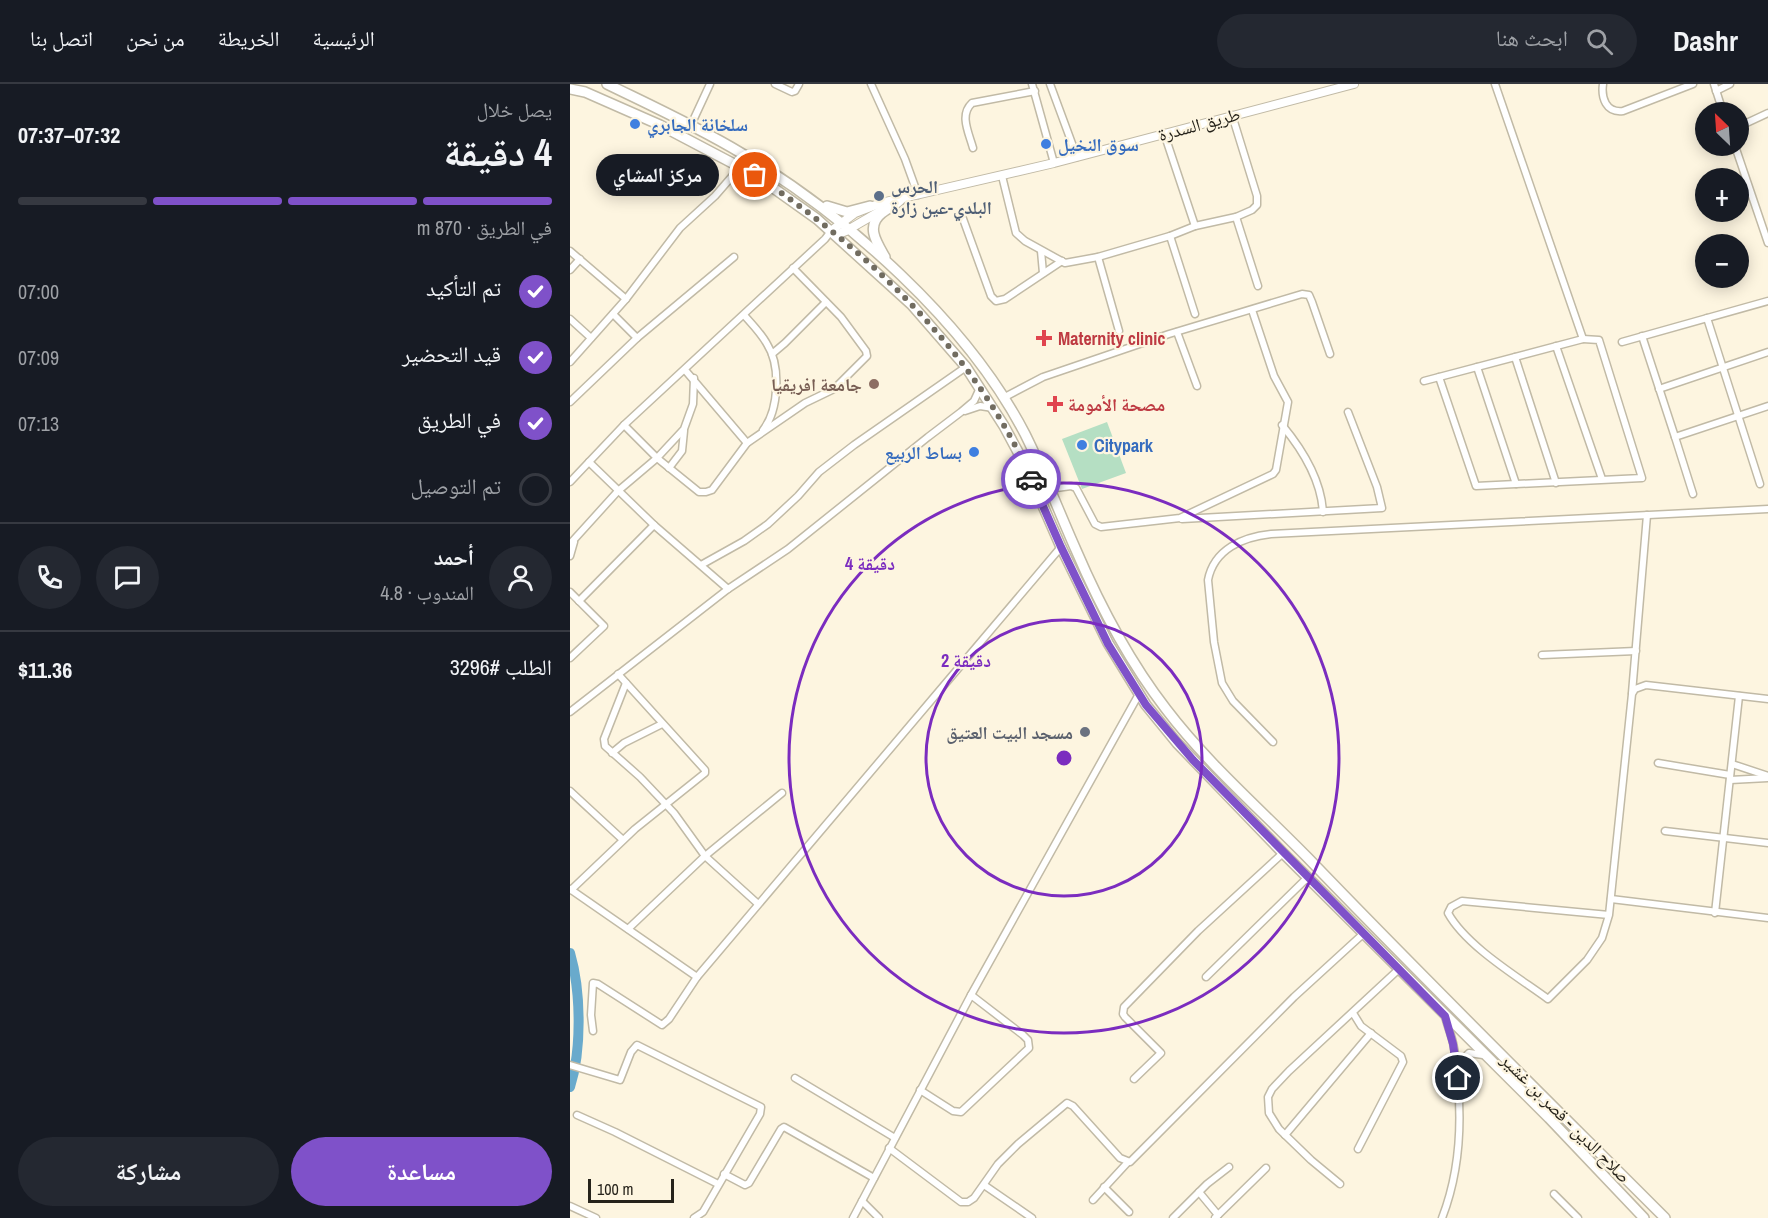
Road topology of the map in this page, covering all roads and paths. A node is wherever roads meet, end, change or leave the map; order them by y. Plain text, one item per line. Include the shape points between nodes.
1 (607, 84) edge
2 (710, 84) edge
3 (775, 84) edge
4 (799, 84) edge
5 (871, 84) edge
6 (1050, 84) edge
7 (1354, 84) edge
8 (1495, 84) edge
9 (1603, 84) edge
10 (1693, 84) edge
11 (1730, 84) edge
12 (1033, 87) edge
13 (1715, 87) edge
14 (572, 89) edge
15 (1720, 102) edge
16 (1768, 113) edge
17 (1232, 115) junction
18 (1749, 121) edge
19 (691, 125) junction
20 (1164, 133) junction
21 (973, 148) dead end
22 (1738, 156) edge
23 (1077, 157) junction
24 (1054, 163) junction
25 (741, 166) junction
26 (1002, 176) junction
27 (918, 195) junction
28 (811, 199) junction
29 (902, 199) junction
30 (870, 206) junction
31 (962, 216) dead end
32 (1236, 217) junction
33 (841, 222) junction
34 (1195, 226) junction
35 (849, 229) junction
36 (830, 235) junction
37 (1170, 236) junction
38 (1768, 243) edge
39 (1041, 250) junction
40 (570, 251) edge
41 (734, 257) dead end
42 (1098, 257) junction
43 (580, 259) junction
44 (1062, 261) junction
45 (890, 267) junction
46 (793, 268) junction
47 (570, 270) edge
48 (1043, 273) junction
49 (1258, 286) dead end
50 (626, 299) junction
51 (1768, 301) edge
52 (826, 302) junction
53 (1252, 310) junction
54 (613, 314) junction
55 (1195, 314) dead end
56 (744, 315) junction
57 (1707, 318) junction
58 (570, 319) edge
59 (1119, 331) dead end
60 (1177, 332) junction
61 (1642, 336) junction
62 (591, 338) junction
63 (637, 338) junction
64 (1583, 339) junction
65 (1622, 342) dead end
66 (1556, 346) junction
67 (1768, 352) edge
68 (772, 354) junction
69 (1330, 354) dead end
70 (1515, 357) junction
71 (570, 362) edge
72 (966, 367) junction
73 (1477, 367) junction
74 (1722, 368) junction
75 (685, 370) junction
76 (1439, 377) junction
77 (694, 378) junction
78 (1424, 381) dead end
79 (1197, 386) dead end
80 (980, 388) junction
81 (1659, 389) junction
82 (1003, 398) junction
83 (571, 400) edge
84 (1768, 406) edge
85 (993, 408) junction
86 (961, 412) junction
87 (1348, 412) dead end
88 (1738, 416) junction
89 (624, 425) junction
90 (1282, 425) junction
91 (684, 429) junction
92 (763, 430) junction
93 (1675, 437) junction
94 (747, 443) junction
95 (657, 458) junction
96 (589, 462) junction
97 (669, 468) junction
98 (1602, 479) junction
99 (570, 482) edge
100 (1557, 483) junction
101 (1516, 484) junction
102 (1760, 484) dead end
103 (1049, 489) junction
104 (618, 491) junction
105 (1693, 494) dead end
106 (1768, 509) edge
107 (1323, 512) junction
108 (1647, 515) junction
109 (1176, 519) junction
110 (654, 525) junction
111 (572, 541) edge
112 (1061, 547) junction
113 (570, 556) edge
114 (701, 565) junction
115 (728, 589) junction
116 (570, 592) edge
117 (579, 601) junction
118 (1636, 651) junction
119 (1542, 655) dead end
120 (570, 658) edge
121 (618, 674) junction
122 (626, 683) junction
123 (1139, 694) junction
124 (1632, 694) junction
125 (1739, 696) junction
126 (1768, 699) edge
127 (570, 712) edge
128 (662, 724) junction
129 (1273, 742) dead end
130 (612, 753) junction
131 (1658, 763) dead end
132 (1732, 764) junction
133 (1730, 777) junction
134 (1768, 777) edge
135 (570, 790) edge
136 (782, 794) dead end
137 (666, 805) junction
138 (1665, 831) dead end
139 (1283, 833) junction
140 (1724, 837) junction
141 (623, 840) junction
142 (1274, 843) junction
143 (1768, 843) edge
144 (1283, 853) junction
145 (705, 856) junction
146 (1307, 878) junction
147 (571, 890) edge
148 (1611, 899) junction
149 (757, 903) junction
150 (1715, 913) junction
151 (1609, 915) junction
152 (1768, 918) edge
153 (628, 929) junction
154 (1363, 934) junction
155 (1399, 969) junction
156 (697, 977) junction
157 (1206, 977) dead end
158 (971, 995) junction
159 (1353, 1013) junction
160 (1445, 1016) junction
161 (593, 1031) dead end
162 (1371, 1033) junction
163 (1485, 1055) junction
164 (570, 1065) edge
165 (1456, 1065) junction
166 (795, 1078) dead end
167 (1134, 1079) dead end
168 (920, 1090) junction
169 (577, 1115) dead end
170 (1285, 1135) junction
171 (895, 1138) junction
172 (889, 1148) junction
173 (1358, 1149) dead end
174 (1128, 1162) junction
175 (1229, 1167) dead end
176 (1266, 1168) dead end
177 (724, 1174) junction
178 (874, 1178) junction
179 (718, 1184) junction
180 (1340, 1184) dead end
181 (984, 1185) junction
182 (1104, 1187) junction
183 (1199, 1192) junction
184 (1554, 1194) dead end
185 (1093, 1200) dead end
186 (862, 1201) junction
187 (570, 1206) edge
188 (1129, 1212) dead end
189 (1217, 1216) edge
190 (699, 1217) edge
191 (596, 1218) edge
192 (853, 1218) edge
193 (879, 1218) edge
194 (1032, 1218) edge
195 (1173, 1218) edge
196 (1442, 1218) edge
197 (1578, 1218) edge
198 (1644, 1218) edge
199 (1665, 1218) edge

1 - 19 highway, صلاح الدين - قصر بن غشير
2 - 19 street
3 - 4 street via 792,92
5 - 27 street
6 - 23 street
7 - 17 main road, طريق السدرة
8 - 64 street
9 - 10 street via 1608,107 1616,112
11 - 13 street
12 - 21 street via 969,106 964,115
12 - 24 street
13 - 15 street
14 - 25 highway via 660,124
16 - 18 street
17 - 20 main road, طريق السدرة
17 - 32 street via 1257,196 1257,205
19 - 28 highway, صلاح الدين - قصر بن غشير
20 - 23 main road, طريق السدرة
20 - 34 street
22 - 38 street
23 - 24 main road, طريق السدرة
24 - 26 main road, طريق السدرة
25 - 36 highway via 790,199
25 - 50 street via 680,228
26 - 27 main road, طريق السدرة
26 - 39 street via 1016,233
27 - 29 main road, طريق السدرة
28 - 30 highway via 843,212
28 - 33 highway, صلاح الدين - قصر بن غشير
29 - 30 main road, طريق السدرة
29 - 35 main road
29 - 45 highway via 879,215 874,225 875,241
30 - 33 main road, طريق السدرة
31 - 48 street via 996,301
32 - 34 street
32 - 49 street
33 - 35 highway, صلاح الدين - قصر بن غشير
33 - 36 main road, طريق السدرة
34 - 37 street
35 - 36 main road
35 - 45 highway, صلاح الدين - قصر بن غشير
36 - 46 street
36 - 72 highway via 912,305
37 - 42 street
37 - 55 street
39 - 44 street
39 - 48 street
40 - 43 street
41 - 63 street
42 - 44 street
42 - 59 street
43 - 47 street
43 - 50 street
44 - 48 street
45 - 82 highway, صلاح الدين - قصر بن غشير via 948,325
46 - 52 street
46 - 56 street
50 - 54 street
51 - 57 street
52 - 68 street
52 - 92 street via 867,356 834,389
53 - 60 street
53 - 69 street via 1309,295
53 - 90 street via 1274,376 1288,402
54 - 62 street
54 - 63 street
56 - 68 street
56 - 75 street
57 - 61 street
57 - 74 street
58 - 62 street
60 - 79 street
60 - 82 street via 1036,379
61 - 65 street
61 - 81 street
62 - 71 street
63 - 83 street
64 - 66 street
64 - 98 street via 1599,340 1642,478
66 - 70 street
66 - 98 street
67 - 74 street
68 - 92 street via 775,399
70 - 73 street
70 - 100 street
72 - 80 highway
72 - 114 street via 819,472 768,524
73 - 76 street
73 - 101 street
74 - 81 street
74 - 88 street
75 - 77 street
75 - 89 street
76 - 78 street
76 - 101 street via 1476,486
77 - 91 street via 693,404
77 - 94 street
80 - 85 highway
80 - 86 street via 974,401
81 - 93 street
82 - 103 highway, صلاح الدين - قصر بن غشير
84 - 88 street
85 - 86 street via 980,406
85 - 112 highway via 1025,465
86 - 115 street via 788,549
87 - 107 street via 1382,506
88 - 93 street
88 - 102 street
89 - 95 street
89 - 96 street
90 - 107 street via 1296,442 1314,477
90 - 109 street via 1276,470 1270,477
91 - 95 street
91 - 97 street via 682,452
92 - 94 street
93 - 105 street
94 - 97 street via 706,492 699,492
95 - 97 street
95 - 104 street
96 - 99 street
96 - 104 street
98 - 100 street
100 - 101 street
103 - 109 street via 1077,488 1097,526
103 - 139 highway, صلاح الدين - قصر بن غشير via 1103,606 1143,677 1196,744
104 - 110 street
104 - 111 street
106 - 108 street
107 - 109 street
108 - 118 street
108 - 129 street via 1271,534 1230,547 1212,566 1208,579 1218,668 1229,696
110 - 114 street
110 - 117 street
111 - 113 street
112 - 123 highway via 1108,644
112 - 149 street
114 - 115 street
115 - 121 street
116 - 117 street
117 - 120 street via 604,628
118 - 119 street
118 - 124 street
121 - 122 street
121 - 127 street
122 - 128 street
122 - 130 street via 604,739
123 - 142 highway via 1177,743
123 - 158 street
124 - 125 street via 1646,685
124 - 148 street
125 - 126 street
125 - 132 street
128 - 130 street
128 - 137 street via 705,770
130 - 137 street
131 - 133 street
132 - 133 street
132 - 134 street
133 - 134 street
133 - 140 street
135 - 141 street
136 - 145 street
137 - 141 street
137 - 145 street
138 - 140 street
139 - 142 highway
139 - 199 highway, صلاح الدين - قصر بن غشير
140 - 143 street
140 - 150 street
141 - 147 street
142 - 144 highway
144 - 146 highway
144 - 167 street via 1124,1007 1125,1017 1161,1053
145 - 149 street
145 - 153 street
146 - 154 highway
146 - 157 street
147 - 153 street
148 - 150 street
148 - 151 street
149 - 156 street
150 - 152 street
151 - 151 street via 1462,901 1451,907 1448,914 1463,933 1548,999 1587,960 1602,938
153 - 156 street
154 - 155 highway
154 - 174 street
155 - 159 street
155 - 160 highway
156 - 161 street via 662,1025 593,983
158 - 168 street
158 - 168 street via 1023,1035 1029,1048 961,1112
159 - 162 street via 1356,1021
159 - 170 street via 1269,1094 1269,1113
160 - 163 highway
160 - 165 street
162 - 170 street
162 - 173 street via 1401,1056 1403,1062
163 - 165 street via 1469,1053
163 - 198 highway
164 - 177 street via 620,1080 636,1045 759,1105 760,1114
165 - 196 street via 1459,1156
166 - 171 street
168 - 171 street
169 - 179 street
170 - 180 street
171 - 172 street
172 - 178 street
172 - 181 street via 961,1202 971,1201
174 - 181 street via 1067,1103 1011,1151
174 - 182 street
175 - 183 street
176 - 189 street
177 - 178 street via 745,1185 749,1183 784,1127
177 - 179 street
178 - 186 street
179 - 190 street
181 - 194 street
182 - 185 street
182 - 188 street
183 - 189 street
183 - 195 street
184 - 197 street
186 - 192 street
186 - 193 street
187 - 191 street

